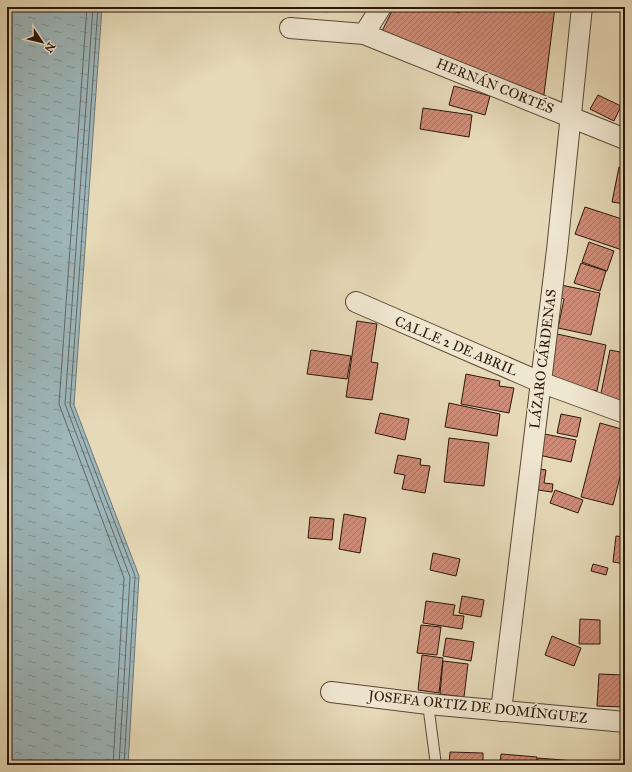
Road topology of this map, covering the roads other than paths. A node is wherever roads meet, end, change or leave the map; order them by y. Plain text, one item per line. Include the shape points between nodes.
1 (381, 7) edge
2 (582, 7) edge
3 (290, 28) dead end
4 (364, 34) junction
5 (571, 117) junction
6 (625, 139) edge
7 (356, 302) dead end
8 (540, 382) junction
9 (625, 413) edge
10 (331, 692) dead end
11 (428, 704) junction
12 (501, 711) junction
13 (625, 722) edge
14 (436, 765) edge

1 - 4 street
2 - 5 street, LÁZARO CÁRDENAS
3 - 4 street, HERNÁN CORTÉS
4 - 5 street, HERNÁN CORTÉS
5 - 6 street, HERNÁN CORTÉS
5 - 8 street, LÁZARO CÁRDENAS
7 - 8 street, CALLE 2 DE ABRIL
8 - 9 street, CALLE 2 DE ABRIL
8 - 12 street, LÁZARO CÁRDENAS
10 - 11 street, JOSEFA ORTIZ DE DOMÍNGUEZ
11 - 12 street, JOSEFA ORTIZ DE DOMÍNGUEZ
11 - 14 lane
12 - 13 street, JOSEFA ORTIZ DE DOMÍNGUEZ

